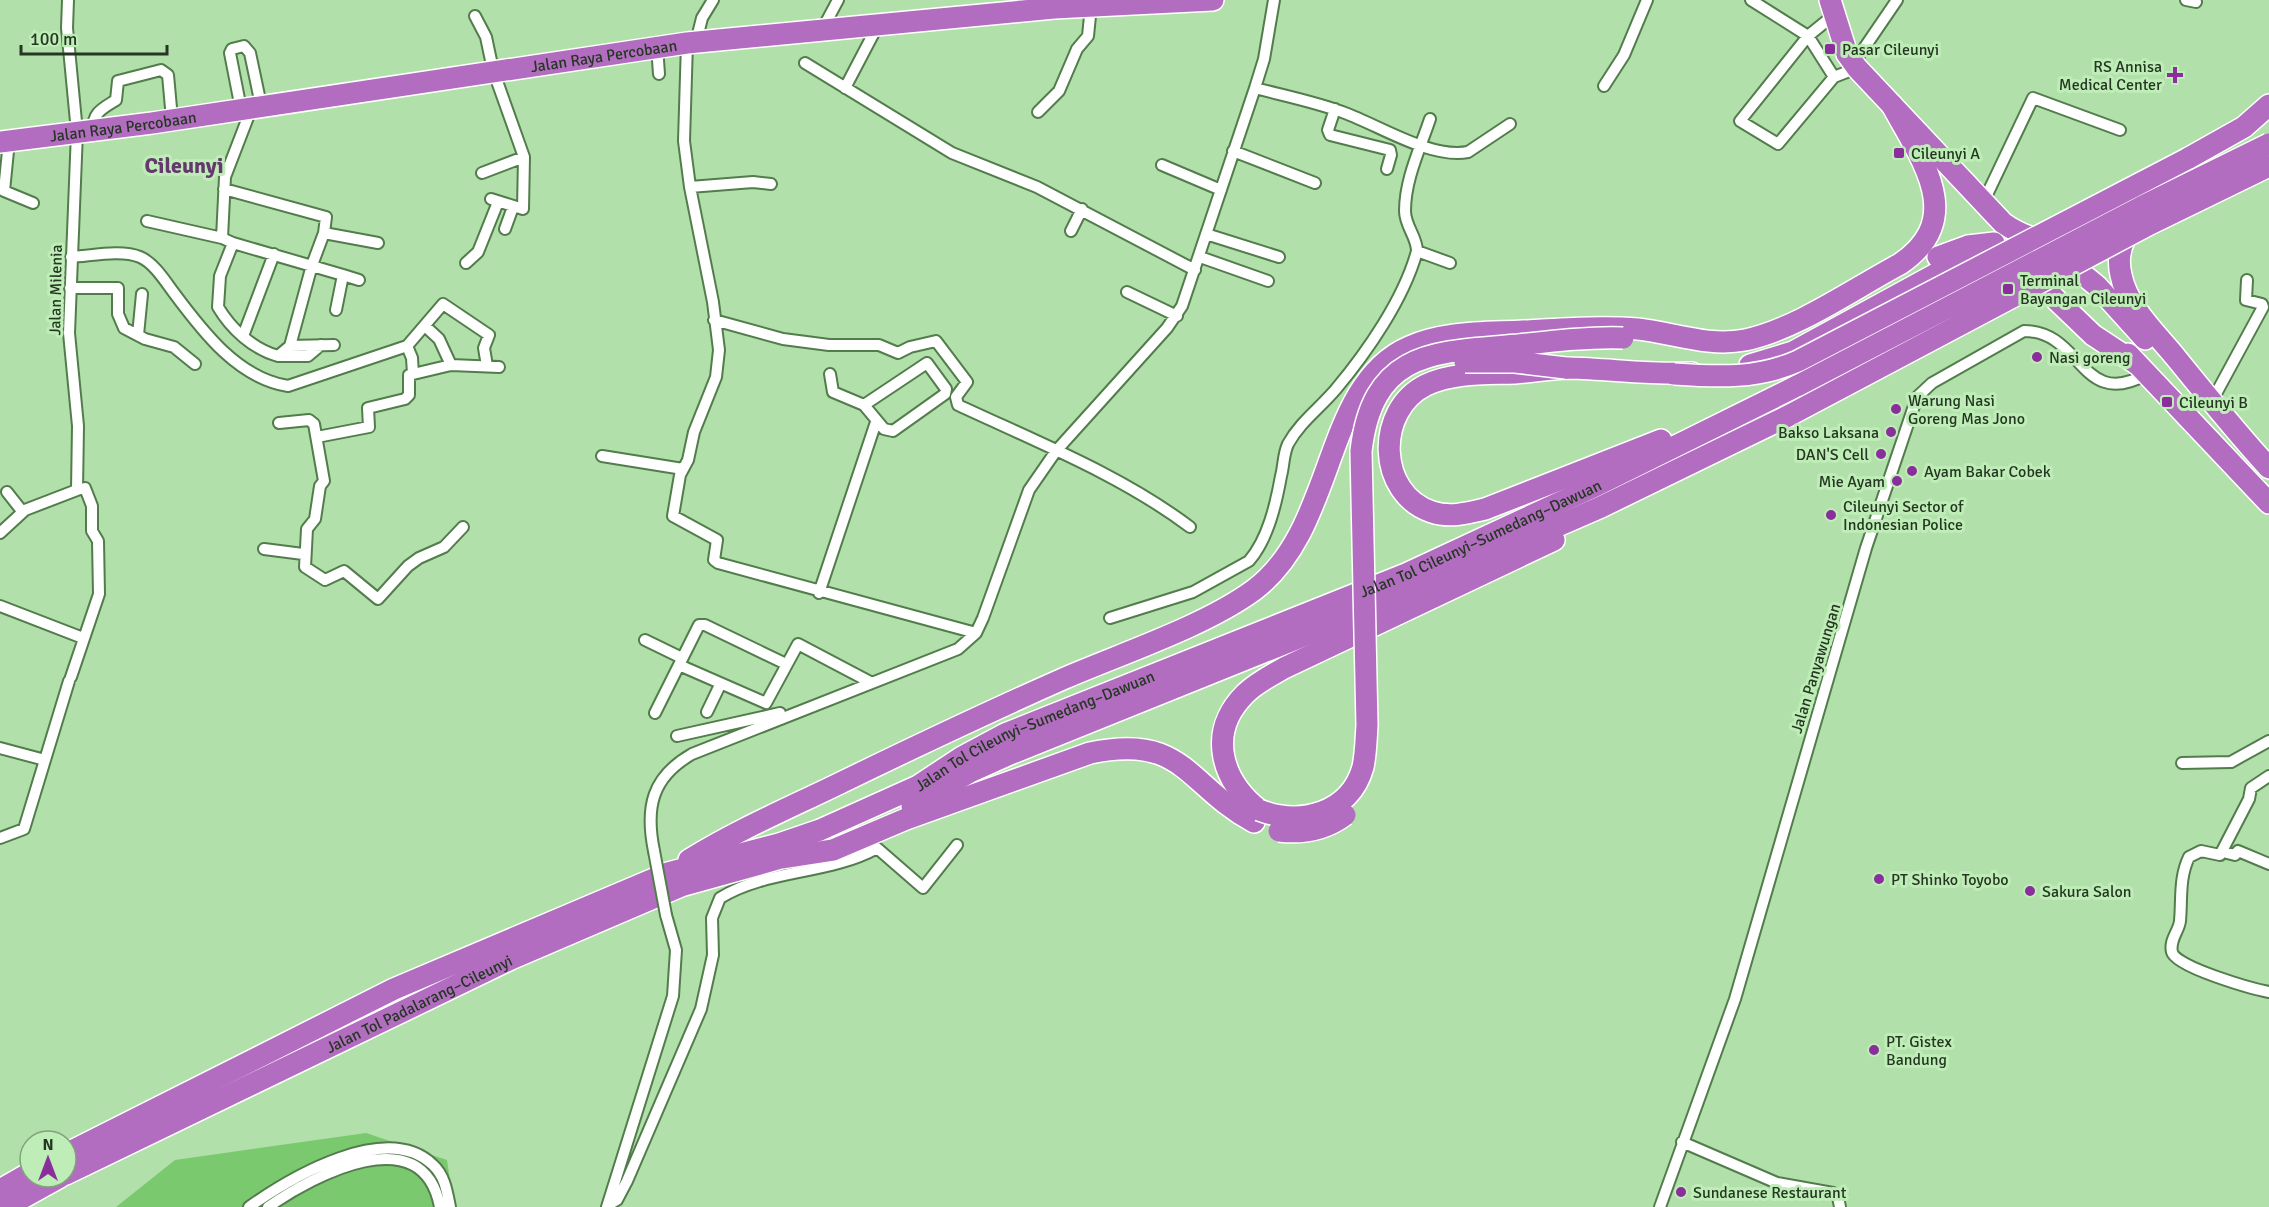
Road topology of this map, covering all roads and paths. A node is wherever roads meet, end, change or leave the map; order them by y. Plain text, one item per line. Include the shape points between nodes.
1 (68, 0) edge
2 (713, 0) edge
3 (838, 0) edge
4 (1213, 0) edge
5 (1274, 0) edge
6 (1647, 0) edge
7 (1751, 0) edge
8 (1897, 0) edge
9 (1055, 4) edge
10 (1091, 6) junction
11 (1833, 7) edge
12 (476, 16) dead end
13 (878, 25) junction
14 (823, 28) junction
15 (1808, 36) junction
16 (691, 42) junction
17 (657, 46) junction
18 (805, 63) dead end
19 (1855, 66) junction
20 (493, 70) junction
21 (659, 74) dead end
22 (1834, 77) junction
23 (1604, 86) dead end
24 (845, 87) junction
25 (1256, 88) junction
26 (1892, 105) junction
27 (2269, 105) edge
28 (251, 107) junction
29 (1335, 110) junction
30 (1038, 112) dead end
31 (172, 119) junction
32 (1430, 119) dead end
33 (1510, 124) dead end
34 (2120, 130) dead end
35 (85, 131) junction
36 (5, 141) edge
37 (2269, 145) edge
38 (1419, 146) junction
39 (1233, 151) junction
40 (524, 157) junction
41 (1162, 165) dead end
42 (2269, 166) edge
43 (1387, 169) dead end
44 (482, 173) dead end
45 (1962, 180) junction
46 (1315, 183) dead end
47 (771, 184) dead end
48 (690, 187) junction
49 (224, 189) junction
50 (1221, 190) junction
51 (1935, 196) junction
52 (1983, 203) junction
53 (33, 204) dead end
54 (513, 207) junction
55 (1082, 209) junction
56 (2149, 214) junction
57 (147, 221) dead end
58 (2003, 223) junction
59 (506, 229) dead end
60 (1071, 231) dead end
61 (324, 233) junction
62 (1206, 234) junction
63 (228, 240) junction
64 (378, 243) dead end
65 (1994, 243) dead end
66 (1417, 251) junction
67 (274, 254) junction
68 (71, 257) junction
69 (1200, 257) junction
70 (1279, 257) dead end
71 (466, 263) dead end
72 (2070, 263) dead end
73 (1450, 264) dead end
74 (312, 265) junction
75 (1902, 269) junction
76 (1195, 270) junction
77 (343, 275) junction
78 (359, 280) dead end
79 (2247, 280) dead end
80 (1268, 281) dead end
81 (70, 288) junction
82 (1127, 292) dead end
83 (142, 294) dead end
84 (336, 310) dead end
85 (1177, 316) junction
86 (714, 320) junction
87 (425, 326) junction
88 (138, 335) junction
89 (243, 336) junction
90 (1668, 337) junction
91 (321, 345) junction
92 (334, 345) dead end
93 (290, 346) junction
94 (407, 346) junction
95 (278, 356) junction
96 (195, 364) dead end
97 (451, 365) junction
98 (487, 366) junction
99 (499, 367) dead end
100 (1566, 368) junction
101 (2143, 369) junction
102 (413, 374) junction
103 (830, 374) dead end
104 (1674, 374) junction
105 (1799, 385) junction
106 (2212, 401) junction
107 (864, 405) junction
108 (876, 422) junction
109 (279, 423) dead end
110 (317, 437) junction
111 (1056, 451) junction
112 (602, 456) dead end
113 (2264, 463) edge
114 (683, 469) junction
115 (77, 490) junction
116 (7, 492) dead end
117 (2269, 503) edge
118 (22, 511) junction
119 (463, 527) dead end
120 (1190, 527) dead end
121 (0, 532) edge
122 (1516, 541) junction
123 (264, 549) dead end
124 (303, 554) junction
125 (819, 593) junction
126 (0, 606) edge
127 (1110, 618) dead end
128 (976, 633) junction
129 (82, 638) junction
130 (645, 640) dead end
131 (681, 661) junction
132 (786, 664) junction
133 (872, 683) junction
134 (720, 685) junction
135 (809, 707) junction
136 (706, 712) dead end
137 (655, 713) dead end
138 (677, 736) dead end
139 (2269, 741) edge
140 (0, 748) edge
141 (45, 760) junction
142 (2182, 763) dead end
143 (2269, 776) edge
144 (1257, 816) junction
145 (0, 838) edge
146 (957, 844) dead end
147 (2223, 852) junction
148 (781, 858) junction
149 (2269, 864) edge
150 (668, 873) junction
151 (2269, 992) edge
152 (1682, 1142) junction
153 (78, 1148) edge
154 (78, 1168) edge
155 (18, 1180) edge
156 (38, 1189) edge
157 (0, 1190) edge
158 (608, 1206) edge
159 (6, 1207) edge
160 (249, 1207) edge
161 (268, 1207) edge
162 (440, 1207) edge
163 (450, 1207) edge
164 (1660, 1207) edge
165 (1840, 1207) edge

1 - 35 street, Jalan Milenia via 67,28
2 - 16 street
3 - 14 street
4 - 10 highway, Jalan Raya Percobaan
5 - 25 street
6 - 23 street via 1624,55
7 - 15 street
8 - 19 street
9 - 10 highway, Jalan Raya Percobaan
9 - 13 highway, Jalan Raya Percobaan
10 - 30 street via 1088,36 1077,49 1059,91
11 - 15 street
11 - 19 highway via 1847,54
12 - 20 street via 486,37
13 - 14 highway, Jalan Raya Percobaan
13 - 24 street
14 - 16 highway, Jalan Raya Percobaan
15 - 22 street
15 - 22 street via 1740,121 1778,144
16 - 17 highway, Jalan Raya Percobaan
16 - 48 street via 684,141
17 - 20 highway, Jalan Raya Percobaan
17 - 21 street
18 - 24 street
19 - 22 street
19 - 26 highway
20 - 28 highway, Jalan Raya Percobaan
20 - 40 street
24 - 55 street via 952,153
25 - 29 street
25 - 39 street
26 - 45 highway
26 - 51 highway
27 - 104 highway, bridge via 2244,127 2187,159 1791,364 1739,377
28 - 28 street via 250,53 244,46 237,47 231,53
28 - 31 highway, Jalan Raya Percobaan
28 - 49 street via 229,163
29 - 38 street via 1366,120
29 - 43 street via 1330,135 1390,150
31 - 35 highway, Jalan Raya Percobaan
31 - 35 street via 168,75 153,70 118,81 116,100 102,107
32 - 38 street
33 - 38 street via 1468,152
34 - 52 street via 2033,98
35 - 36 highway, Jalan Raya Percobaan
35 - 68 street, Jalan Milenia
36 - 53 street via 4,191
37 - 56 highway via 2227,175
37 - 105 highway, Jalan Tol Cileunyi–Sumedang–Dawuan, bridge
38 - 66 street via 1405,214
39 - 46 street
39 - 50 street
40 - 44 street
40 - 54 street via 523,209
41 - 50 street
42 - 122 highway, bridge via 2150,224 1788,416
45 - 51 highway
45 - 52 highway
47 - 48 street
48 - 86 street
49 - 61 street via 324,215
49 - 63 street
50 - 62 street
51 - 75 highway via 1936,210 1929,234
52 - 58 highway
54 - 59 street
54 - 71 street via 495,200 478,252
55 - 60 street
55 - 76 street
56 - 58 highway via 2092,237 2061,243 2030,238
56 - 106 highway via 2132,228 2121,249 2121,275 2144,317
57 - 63 street
58 - 101 highway
61 - 64 street
61 - 74 street
62 - 69 street
62 - 70 street
63 - 67 street
63 - 89 street via 218,307
65 - 75 highway
66 - 73 street
66 - 127 street via 1410,275 1359,360 1326,401 1306,418 1287,447 1275,504 1256,553 1249,561 1193,592
67 - 74 street
67 - 89 street
68 - 81 street, Jalan Milenia
68 - 94 street via 140,257 241,368 274,384 288,386
69 - 76 street
69 - 80 street
72 - 113 highway via 2097,286 2223,426
74 - 77 street
74 - 93 street
75 - 90 highway via 1783,327 1743,340
76 - 85 street
77 - 78 street
77 - 84 street
79 - 106 street via 2246,300 2263,307
81 - 88 street via 118,288 120,322
81 - 115 street, Jalan Milenia via 69,333 78,426
82 - 85 street
83 - 88 street
85 - 111 street
86 - 111 street via 783,339 829,345 879,345 898,353 936,341 967,382 956,398 958,405
86 - 114 street via 719,350 716,378
87 - 94 street
87 - 97 street via 439,339
87 - 98 street via 443,304 489,335 484,348
88 - 96 street via 174,347
89 - 95 street via 261,351
90 - 144 highway, bridge via 1584,337 1442,352 1411,363 1380,391 1369,410 1361,451 1367,725 1362,769 1341,802 1325,812 1294,819
90 - 150 highway via 1640,329 1600,328 1460,334 1429,339 1388,359 1368,379 1347,416 1301,537 1276,570 1252,592 1198,621 993,710 756,822
91 - 92 street
91 - 93 street
91 - 95 street via 308,356
93 - 95 street
94 - 102 street
97 - 98 street
97 - 102 street
98 - 99 street
100 - 104 highway
100 - 105 highway, bridge via 1456,376 1423,387 1399,409 1389,442 1389,461 1404,492 1431,512 1456,515 1485,509
100 - 144 highway, bridge via 1515,362 1456,363 1419,374 1390,400 1380,418 1373,465 1378,765 1362,799 1332,824 1295,833 1275,830
101 - 104 highway, bridge via 2093,335 2044,288 2013,268 1973,261 1936,274 1793,352 1735,368
101 - 117 highway
101 - 152 street, Jalan Panyawungan via 2134,381 2110,385 2095,378 2054,338 2039,331 2024,331 1932,383 1917,397 1881,500 1735,999
102 - 110 street via 407,377 409,395 405,399 368,408 369,427
103 - 107 street via 833,392
105 - 122 highway, Jalan Tol Cileunyi–Sumedang–Dawuan via 1591,488
106 - 113 highway
107 - 108 street
107 - 108 street via 925,364 946,389 939,401 893,430
108 - 125 street
109 - 110 street via 309,420
110 - 124 street via 324,481 315,519 307,529
111 - 120 street via 1162,505
111 - 128 street via 1029,490
112 - 114 street
114 - 125 street via 672,513 674,518 717,540 714,561
115 - 118 street
115 - 129 street via 85,488 92,506 92,531 99,552 96,607
116 - 118 street
118 - 121 street
119 - 124 street via 444,547 408,566 378,599 344,571 325,580 306,569
122 - 144 highway via 1246,692 1228,718 1222,756 1236,788
122 - 148 highway, Jalan Tol Cileunyi–Sumedang–Dawuan via 1323,628 1010,754 888,818
122 - 150 highway, Jalan Tol Cileunyi–Sumedang–Dawuan via 1406,574 1005,734 918,786 820,830
123 - 124 street
125 - 128 street
126 - 129 street
128 - 133 street via 958,649
129 - 141 street
130 - 131 street
131 - 132 street via 702,625
131 - 134 street
131 - 137 street
132 - 133 street via 798,644
132 - 134 street via 766,703
133 - 135 street
134 - 136 street
135 - 138 street
135 - 158 street, bridge via 692,754 675,764 662,779 649,820 676,950 673,996
139 - 142 street via 2231,762
140 - 141 street
141 - 145 street via 24,829
143 - 147 street via 2251,788
144 - 148 highway via 1240,814 1180,763 1135,748 1112,749 1018,777 833,850
146 - 158 street via 923,888 877,848 841,864 747,886 720,898 712,918 713,955 701,1009 627,1181 617,1200
147 - 149 street via 2235,855 2238,851
147 - 151 street via 2220,855 2201,850 2189,857 2181,882 2180,922 2173,937 2172,954 2238,986
148 - 154 highway, Jalan Tol Padalarang–Cileunyi via 681,886 513,958
150 - 153 highway, Jalan Tol Padalarang–Cileunyi via 394,989
152 - 164 street, Jalan Panyawungan
152 - 165 street via 1777,1183 1833,1193
155 - 157 highway
156 - 159 highway
160 - 163 street via 281,1185 336,1159 351,1153 387,1150 416,1154 434,1166 445,1183
161 - 162 street via 340,1167 387,1158 416,1166 429,1175

